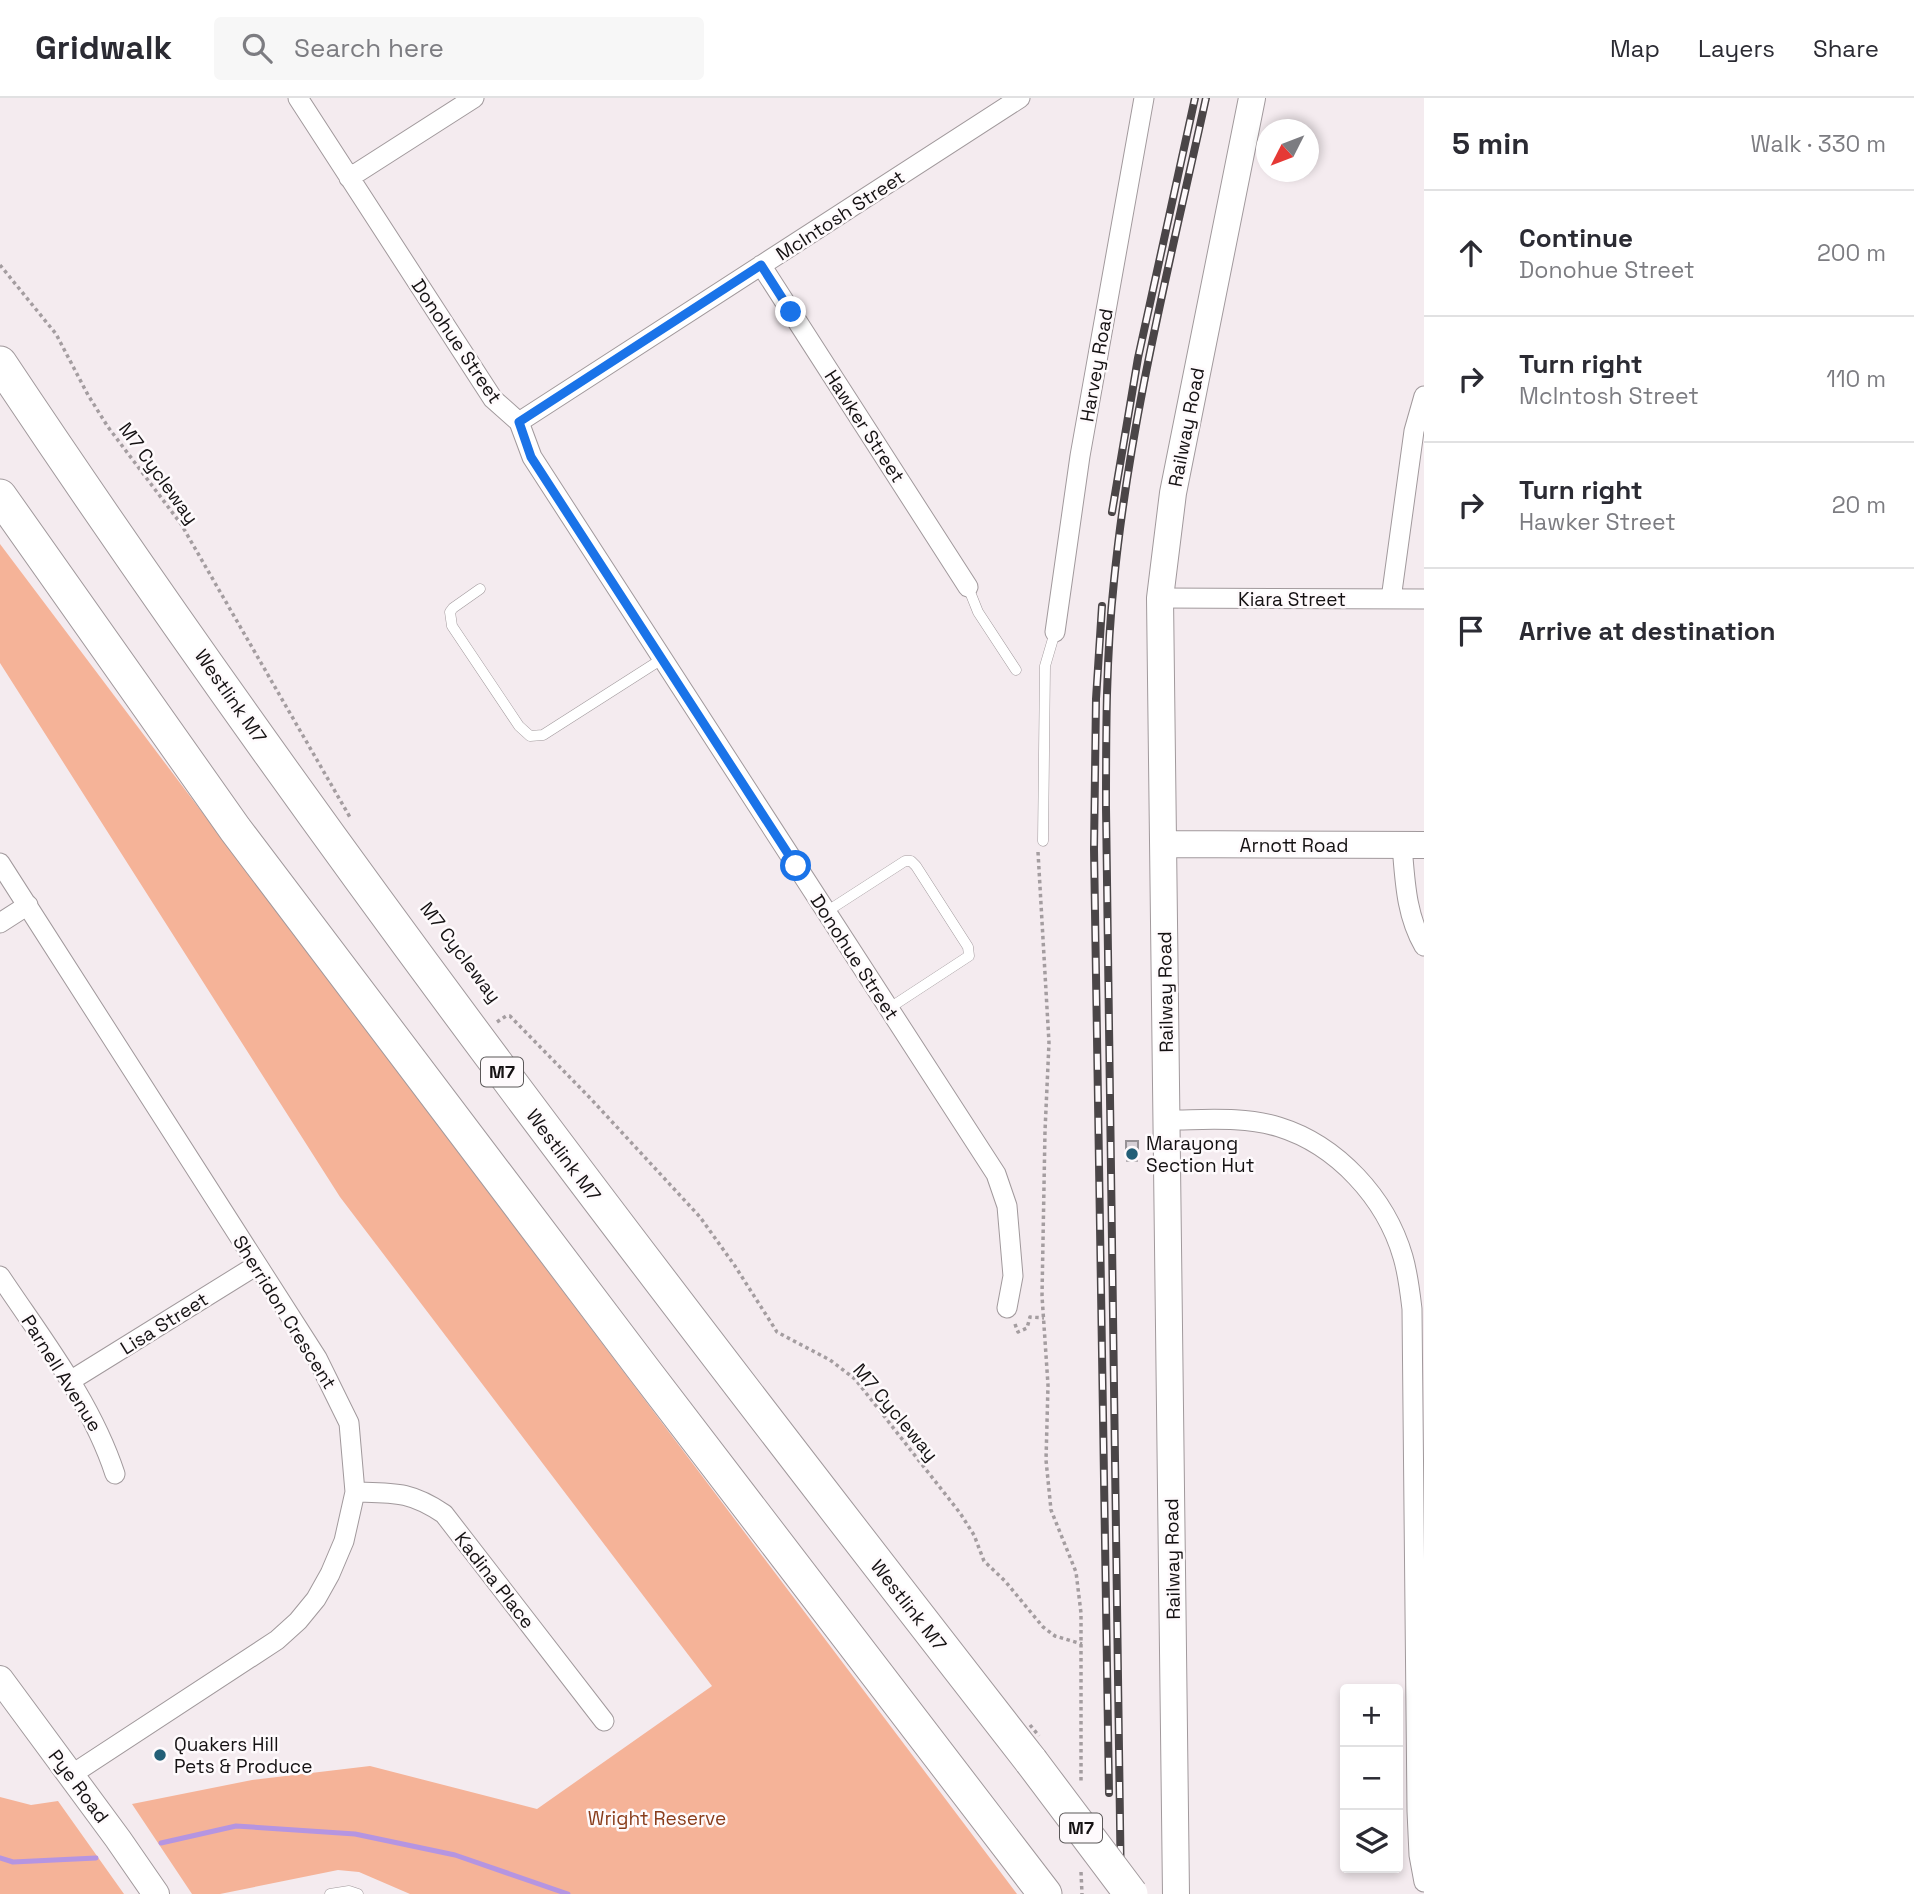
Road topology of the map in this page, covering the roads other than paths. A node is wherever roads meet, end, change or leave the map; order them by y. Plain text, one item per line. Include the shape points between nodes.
1 (298, 98) edge
2 (474, 98) edge
3 (1020, 98) edge
4 (1144, 98) edge
5 (1252, 98) edge
6 (349, 178) junction
7 (761, 265) junction
8 (4, 373) edge
9 (1424, 396) edge
10 (519, 422) junction
11 (0, 496) edge
12 (968, 587) joint
13 (480, 589) dead end
14 (1160, 598) junction
15 (1391, 599) junction
16 (1424, 599) edge
17 (1055, 632) joint
18 (662, 659) junction
19 (1016, 670) dead end
20 (1044, 841) dead end
21 (1164, 845) junction
22 (1413, 845) edge
23 (0, 863) edge
24 (28, 905) junction
25 (826, 912) junction
26 (0, 923) edge
27 (1424, 946) edge
28 (888, 1009) junction
29 (1167, 1120) junction
30 (257, 1265) junction
31 (0, 1276) edge
32 (1007, 1308) road end
33 (70, 1381) junction
34 (115, 1474) dead end
35 (355, 1492) junction
36 (0, 1679) edge
37 (604, 1721) dead end
38 (71, 1775) junction
39 (1421, 1811) edge
40 (1424, 1882) edge
41 (1039, 1886) edge
42 (156, 1894) edge
43 (330, 1894) edge
44 (358, 1894) edge
45 (1131, 1894) edge
46 (1176, 1894) edge

1 - 6 street, Donohue Street
2 - 6 street
3 - 7 street, McIntosh Street
4 - 17 street, Harvey Road via 1080,456
5 - 14 street, Railway Road via 1173,493
6 - 10 street, Donohue Street via 493,399
7 - 10 street, McIntosh Street
7 - 12 street, Hawker Street
8 - 45 highway, Westlink M7 / M7, bridge via 406,943 753,1404
9 - 15 street via 1415,423
10 - 18 street, Donohue Street via 531,457
11 - 41 highway via 235,829
12 - 19 lane via 978,612
13 - 18 lane via 453,608 452,625 530,736 543,735
14 - 15 street, Kiara Street
14 - 21 street, Railway Road
15 - 16 street, Kiara Street
17 - 20 lane via 1045,666
18 - 25 street, Donohue Street
21 - 22 street, Arnott Road
21 - 29 street, Railway Road
22 - 27 street via 1407,903
23 - 24 street, Sherridon Crescent
24 - 26 street
24 - 30 street, Sherridon Crescent
25 - 28 street, Donohue Street
25 - 28 lane via 911,861 968,947 969,956
28 - 32 street, Donohue Street via 996,1174 1007,1206 1013,1276
29 - 39 street via 1256,1122 1326,1149 1348,1166 1368,1191 1403,1255 1412,1309
29 - 46 street, Railway Road
30 - 33 street, Lisa Street
30 - 35 street, Sherridon Crescent via 337,1395 349,1423
31 - 33 street, Parnell Avenue
33 - 34 street, Parnell Avenue via 104,1442
35 - 37 street, Kadina Place via 422,1499 444,1514
35 - 38 street, Sherridon Crescent via 344,1541 330,1574 298,1621 250,1659
36 - 38 street, Pye Road
38 - 42 street, Pye Road
39 - 40 street via 1419,1855
43 - 44 lane

